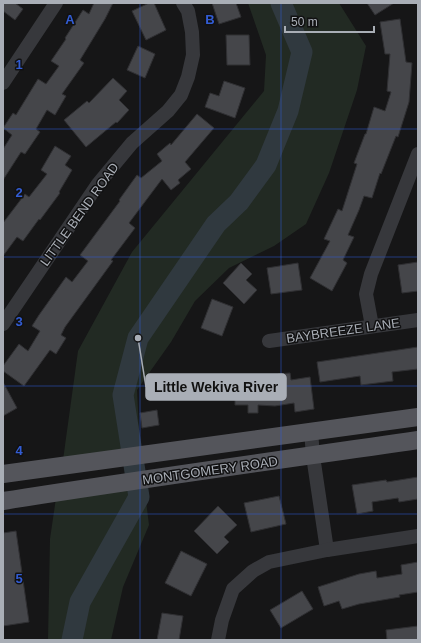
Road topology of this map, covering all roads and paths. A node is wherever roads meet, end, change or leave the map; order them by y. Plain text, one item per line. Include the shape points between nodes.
1 (56, 3) edge
2 (183, 3) edge
3 (3, 83) edge
4 (417, 162) edge
5 (418, 320) edge
6 (3, 324) edge
7 (372, 326) junction
8 (269, 341) dead end
9 (418, 417) edge
10 (311, 431) junction
11 (418, 440) edge
12 (313, 456) junction
13 (3, 474) edge
14 (3, 501) edge
15 (418, 536) edge
16 (327, 550) junction
17 (218, 640) edge

1 - 3 street
2 - 6 street, LITTLE BEND ROAD via 188,10 191,25 193,55 181,95 168,111 132,143 98,184
4 - 7 street via 371,274 366,294
5 - 7 street, BAYBREEZE LANE
7 - 8 street, BAYBREEZE LANE
9 - 10 main road, MONTGOMERY ROAD
10 - 12 street
10 - 13 main road, MONTGOMERY ROAD
11 - 12 main road, MONTGOMERY ROAD
12 - 14 main road, MONTGOMERY ROAD
12 - 16 street
15 - 16 street
16 - 17 street via 269,562 253,571 233,589

